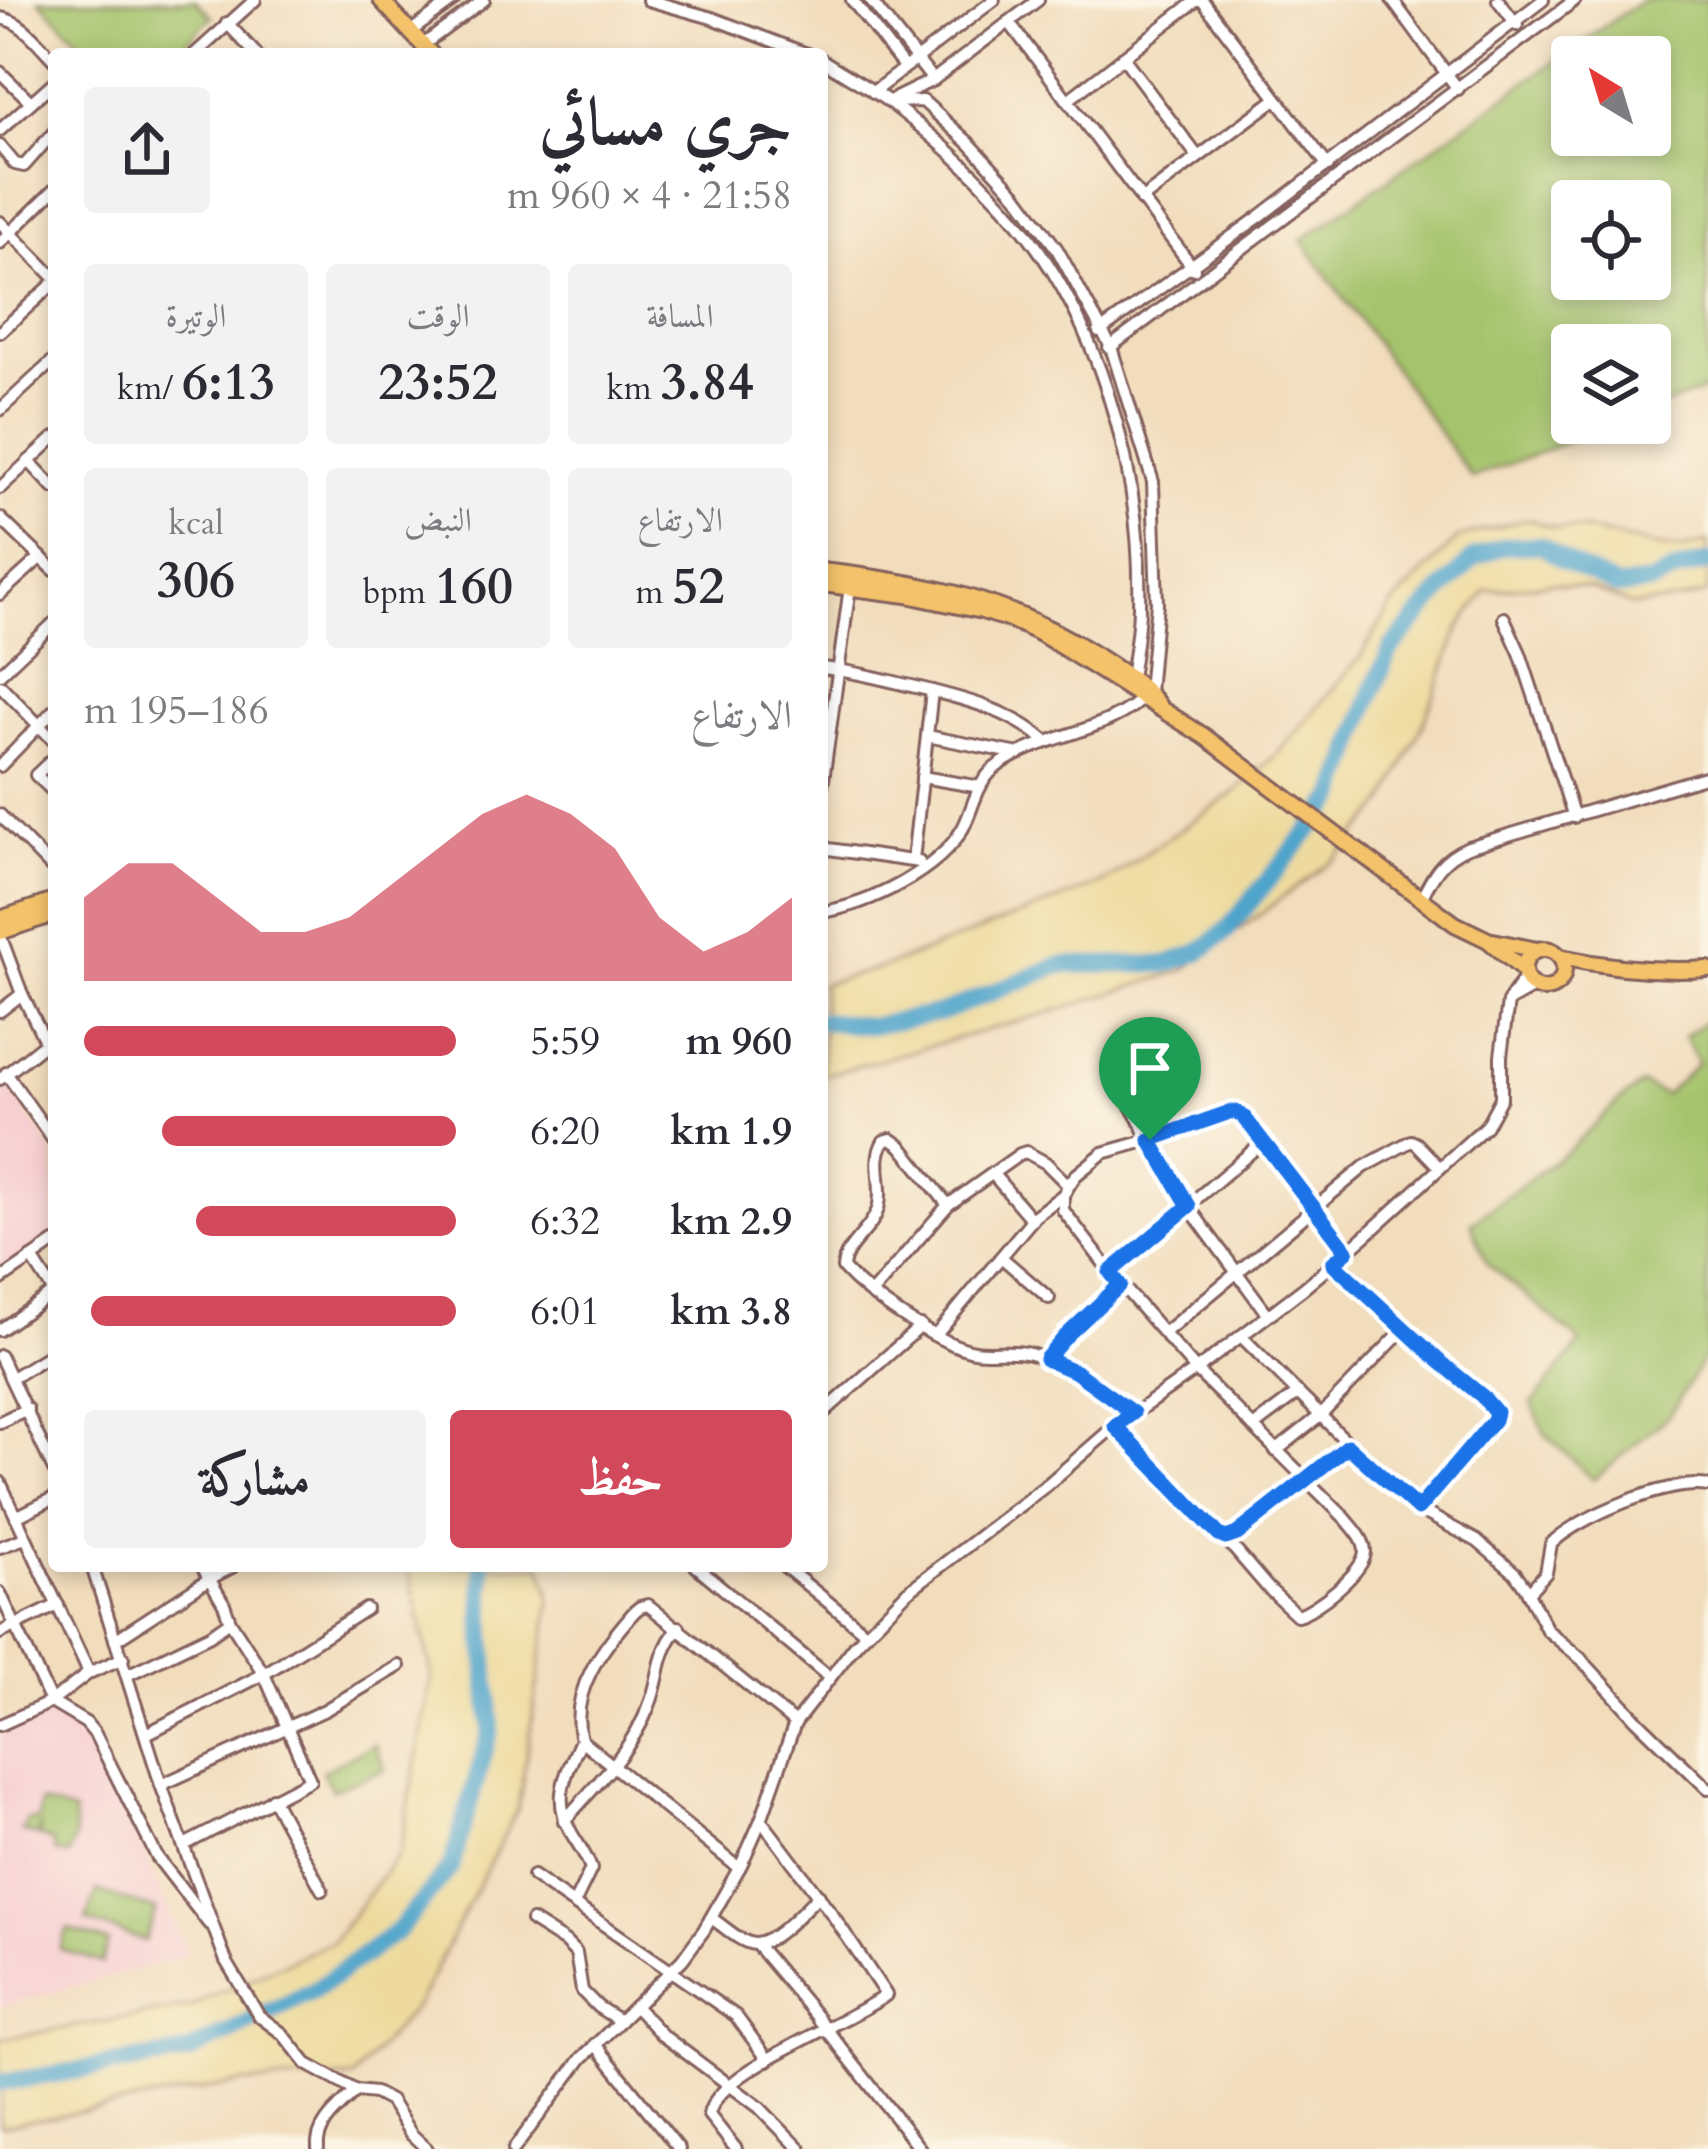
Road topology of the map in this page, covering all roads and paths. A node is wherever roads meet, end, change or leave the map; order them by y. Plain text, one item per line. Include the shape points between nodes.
1 (255, 0) edge
2 (381, 0) edge
3 (454, 0) edge
4 (484, 0) edge
5 (648, 0) edge
6 (852, 0) edge
7 (870, 0) edge
8 (967, 0) edge
9 (994, 0) edge
10 (1038, 0) edge
11 (1200, 0) edge
12 (1392, 0) edge
13 (1498, 0) edge
14 (1543, 0) edge
15 (1575, 0) edge
16 (976, 13) junction
17 (0, 18) edge
18 (1009, 22) junction
19 (1514, 22) junction
20 (227, 23) junction
21 (410, 32) junction
22 (1526, 37) junction
23 (201, 48) edge
24 (250, 48) edge
25 (426, 48) edge
26 (428, 48) edge
27 (791, 48) edge
28 (48, 54) edge
29 (1123, 57) junction
30 (916, 58) junction
31 (828, 64) edge
32 (904, 67) junction
33 (0, 72) edge
34 (1446, 73) junction
35 (932, 80) junction
36 (48, 87) edge
37 (1458, 89) junction
38 (873, 92) junction
39 (1276, 99) junction
40 (1067, 100) junction
41 (31, 102) junction
42 (889, 102) junction
43 (0, 130) edge
44 (48, 139) edge
45 (0, 146) edge
46 (1198, 157) junction
47 (1327, 164) junction
48 (1337, 178) junction
49 (48, 196) edge
50 (1141, 200) junction
51 (1258, 217) junction
52 (0, 222) edge
53 (1269, 231) junction
54 (11, 232) junction
55 (0, 243) edge
56 (1192, 267) junction
57 (48, 273) edge
58 (1202, 279) junction
59 (48, 286) edge
60 (1102, 330) junction
61 (0, 332) edge
62 (1088, 339) junction
63 (1111, 347) junction
64 (1096, 356) junction
65 (48, 366) edge
66 (0, 410) edge
67 (48, 444) edge
68 (29, 461) junction
69 (48, 482) edge
70 (0, 488) edge
71 (0, 518) edge
72 (41, 557) junction
73 (48, 564) edge
74 (828, 572) edge
75 (828, 585) edge
76 (850, 587) junction
77 (0, 594) edge
78 (1504, 618) dead end
79 (48, 629) edge
80 (828, 669) edge
81 (838, 670) junction
82 (0, 674) edge
83 (1131, 679) junction
84 (0, 685) edge
85 (932, 691) junction
86 (1145, 695) junction
87 (48, 716) edge
88 (40, 724) junction
89 (48, 734) edge
90 (927, 736) junction
91 (1047, 742) junction
92 (828, 743) edge
93 (1019, 754) junction
94 (48, 764) edge
95 (0, 766) edge
96 (1708, 776) edge
97 (922, 777) junction
98 (48, 786) edge
99 (980, 787) junction
100 (1574, 817) junction
101 (2, 820) edge
102 (828, 849) edge
103 (914, 860) junction
104 (48, 864) edge
105 (927, 865) junction
106 (1421, 899) junction
107 (48, 904) edge
108 (828, 910) edge
109 (48, 916) edge
110 (0, 919) edge
111 (0, 934) edge
112 (1488, 940) junction
113 (1537, 950) junction
114 (1561, 957) junction
115 (1607, 968) junction
116 (1708, 969) edge
117 (1563, 977) junction
118 (1528, 978) junction
119 (22, 994) junction
120 (0, 1011) edge
121 (48, 1036) edge
122 (48, 1041) edge
123 (3, 1076) edge
124 (1124, 1092) dead end
125 (48, 1117) edge
126 (41, 1123) junction
127 (48, 1133) edge
128 (1150, 1140) junction
129 (1263, 1142) junction
130 (1440, 1168) junction
131 (992, 1173) junction
132 (1065, 1190) junction
133 (948, 1205) junction
134 (1189, 1206) junction
135 (1313, 1208) junction
136 (1032, 1220) junction
137 (48, 1247) edge
138 (1347, 1251) junction
139 (1001, 1257) junction
140 (32, 1258) junction
141 (1333, 1263) junction
142 (1110, 1272) junction
143 (1237, 1273) junction
144 (0, 1280) edge
145 (48, 1283) edge
146 (1120, 1285) junction
147 (872, 1294) junction
148 (48, 1296) edge
149 (1049, 1298) dead end
150 (1268, 1316) junction
151 (921, 1326) junction
152 (1404, 1329) junction
153 (0, 1330) edge
154 (1164, 1333) junction
155 (935, 1335) junction
156 (1241, 1336) junction
157 (48, 1354) edge
158 (1046, 1359) junction
159 (4, 1368) edge
160 (1196, 1370) junction
161 (1298, 1393) junction
162 (27, 1409) junction
163 (828, 1409) edge
164 (1133, 1413) junction
165 (1320, 1416) junction
166 (0, 1423) edge
167 (1115, 1426) junction
168 (1253, 1427) junction
169 (1348, 1446) junction
170 (1276, 1451) junction
171 (48, 1456) edge
172 (1306, 1480) junction
173 (0, 1482) edge
174 (1708, 1486) edge
175 (48, 1501) edge
176 (1418, 1509) junction
177 (16, 1517) junction
178 (25, 1538) junction
179 (1226, 1538) junction
180 (0, 1547) edge
181 (94, 1572) edge
182 (205, 1572) edge
183 (222, 1572) edge
184 (703, 1572) edge
185 (791, 1572) edge
186 (209, 1579) junction
187 (0, 1593) edge
188 (1528, 1593) junction
189 (58, 1605) junction
190 (366, 1609) dead end
191 (230, 1621) junction
192 (14, 1626) junction
193 (679, 1628) junction
194 (0, 1633) edge
195 (866, 1633) junction
196 (116, 1640) junction
197 (122, 1658) junction
198 (399, 1666) dead end
199 (89, 1673) junction
200 (264, 1674) junction
201 (127, 1675) junction
202 (829, 1678) junction
203 (51, 1702) junction
204 (2, 1720) edge
205 (795, 1723) junction
206 (286, 1727) junction
207 (146, 1734) junction
208 (581, 1740) junction
209 (613, 1766) junction
210 (160, 1785) junction
211 (1708, 1789) edge
212 (272, 1798) junction
213 (760, 1820) junction
214 (565, 1821) junction
215 (184, 1845) junction
216 (739, 1868) junction
217 (533, 1876) dead end
218 (322, 1891) dead end
219 (818, 1895) junction
220 (574, 1904) junction
221 (711, 1918) junction
222 (532, 1922) dead end
223 (216, 1932) junction
224 (755, 1944) junction
225 (671, 1970) junction
226 (635, 2006) junction
227 (620, 2021) junction
228 (826, 2028) junction
229 (595, 2044) junction
230 (768, 2060) junction
231 (729, 2084) junction
232 (356, 2091) junction
233 (318, 2149) edge
234 (427, 2149) edge
235 (514, 2149) edge
236 (679, 2149) edge
237 (736, 2149) edge
238 (800, 2149) edge
239 (920, 2149) edge

1 - 20 street
2 - 21 main road
3 - 21 street
4 - 26 street
5 - 27 street
6 - 32 street
7 - 30 street
8 - 16 street
9 - 16 street
10 - 18 street
11 - 29 street
11 - 39 street
12 - 34 street
13 - 19 street
14 - 19 street
15 - 22 street
16 - 30 street
17 - 28 street via 20,25
18 - 35 street
18 - 40 street
19 - 22 street
19 - 34 street
20 - 23 street
20 - 24 street
21 - 25 main road
22 - 37 street
29 - 40 street
29 - 46 street
30 - 32 street
30 - 35 street
31 - 38 street
32 - 38 street
33 - 41 street
34 - 37 street
34 - 47 street
35 - 42 street
36 - 41 street
37 - 48 street
38 - 42 street
39 - 46 street
39 - 47 street
40 - 50 street
41 - 43 street
42 - 60 street via 923,101 970,144 1057,249
42 - 62 street via 1003,204
44 - 45 street via 24,166
46 - 50 street
47 - 48 street
47 - 51 street
48 - 53 street
49 - 54 street
50 - 56 street
51 - 53 street
51 - 56 street
52 - 54 street
53 - 58 street
54 - 55 street
54 - 57 street
56 - 58 street
56 - 60 street
58 - 63 street
59 - 61 street
60 - 62 street
60 - 63 street
62 - 64 street
63 - 64 street
63 - 86 street via 1153,482 1157,602
64 - 83 street via 1137,541
65 - 66 street
67 - 68 street
68 - 69 street
68 - 70 street
71 - 72 street
72 - 73 street
72 - 77 street
74 - 83 main road via 971,596 1054,629
75 - 76 main road
76 - 81 street
76 - 86 main road via 1011,620
78 - 100 street
79 - 82 street
80 - 81 street
81 - 85 street
81 - 92 street
83 - 86 main road
84 - 88 street
85 - 90 street
85 - 91 street via 986,705
86 - 91 street
86 - 106 main road
87 - 88 street
88 - 89 street
88 - 95 street
90 - 93 street
90 - 97 street
91 - 93 street
93 - 99 street via 994,767
94 - 98 street via 36,775
96 - 100 street
97 - 99 street
97 - 103 street
99 - 105 street via 959,836
100 - 106 street via 1456,852
101 - 104 street
102 - 103 street
103 - 105 street
105 - 108 street via 874,897
106 - 112 main road
107 - 110 main road
109 - 111 main road
111 - 119 street
112 - 113 main road
112 - 118 main road
113 - 114 main road
113 - 118 main road via 1527,958
114 - 115 main road
114 - 117 main road
115 - 116 main road
115 - 117 main road
117 - 118 main road via 1554,987
118 - 130 street via 1508,1002 1498,1107
119 - 120 street
119 - 121 street
122 - 123 street
123 - 126 street
124 - 128 street
125 - 126 street
126 - 127 street
128 - 129 street via 1236,1112
128 - 132 street via 1103,1153
128 - 134 street
129 - 134 street
129 - 135 street
130 - 135 street via 1407,1142
130 - 138 street
131 - 132 street via 1025,1152 1046,1163
131 - 133 street
131 - 136 street
132 - 136 street
132 - 142 street via 1064,1210
133 - 147 street
133 - 147 street via 902,1146 884,1141 878,1210 842,1261
134 - 142 street
134 - 143 street
135 - 138 street
135 - 143 street
136 - 139 street
137 - 140 street
138 - 141 street
139 - 149 street
139 - 155 street
140 - 144 street
140 - 145 street
141 - 150 street
141 - 152 street
142 - 146 street
143 - 150 street
143 - 154 street
146 - 154 street
146 - 158 street
147 - 151 street
148 - 153 street
150 - 156 street
151 - 155 street
151 - 163 street
152 - 165 street
152 - 176 street via 1496,1416
154 - 160 street
155 - 158 street via 968,1350
156 - 160 street
156 - 161 street
157 - 159 street
158 - 164 street
159 - 162 street
160 - 164 street
160 - 168 street
161 - 165 street
161 - 168 street
162 - 166 street
162 - 171 street
164 - 167 street
165 - 169 street
165 - 170 street
167 - 179 street
167 - 195 street
168 - 170 street
169 - 172 street
169 - 176 street
170 - 172 street
172 - 179 street
172 - 179 street via 1360,1536 1365,1552 1359,1569 1312,1610 1291,1611
173 - 177 street
174 - 188 street via 1677,1486 1571,1529 1551,1544 1543,1580
175 - 177 street
176 - 188 street via 1486,1547
177 - 178 street
178 - 180 street
178 - 189 street
181 - 196 street
182 - 186 street
183 - 186 street
184 - 202 street
185 - 195 street
186 - 191 street
186 - 196 street
187 - 192 street
188 - 211 street via 1547,1630
189 - 192 street
189 - 199 street
190 - 200 street
191 - 200 street
191 - 201 street
192 - 194 street
192 - 203 street
193 - 205 street
193 - 208 street via 648,1604 634,1612 589,1672
193 - 209 street via 659,1661 650,1706
195 - 202 street
196 - 197 street
197 - 199 street
197 - 201 street
198 - 206 street
199 - 203 street
200 - 206 street
200 - 207 street
201 - 207 street
202 - 205 street
203 - 204 street
203 - 223 street via 99,1739 157,1857
205 - 213 street
206 - 210 street
206 - 212 street via 310,1780
207 - 210 street
208 - 209 street
208 - 214 street via 561,1794
209 - 214 street
209 - 216 street
210 - 215 street
212 - 215 street
212 - 218 street
213 - 216 street
213 - 219 street
214 - 220 street via 591,1869
215 - 223 street
216 - 221 street
217 - 220 street
219 - 224 street
219 - 228 street via 886,1995
220 - 225 street
221 - 224 street
221 - 225 street
222 - 227 street via 576,1953 582,1991
223 - 232 street via 259,2016 307,2064
224 - 228 street
225 - 226 street
225 - 230 street via 742,2022
226 - 227 street
226 - 231 street
227 - 229 street
228 - 230 street
228 - 239 street
229 - 235 street
229 - 236 street
230 - 231 street
231 - 237 street via 709,2109
231 - 238 street
232 - 233 street via 320,2130
232 - 234 street via 390,2101

